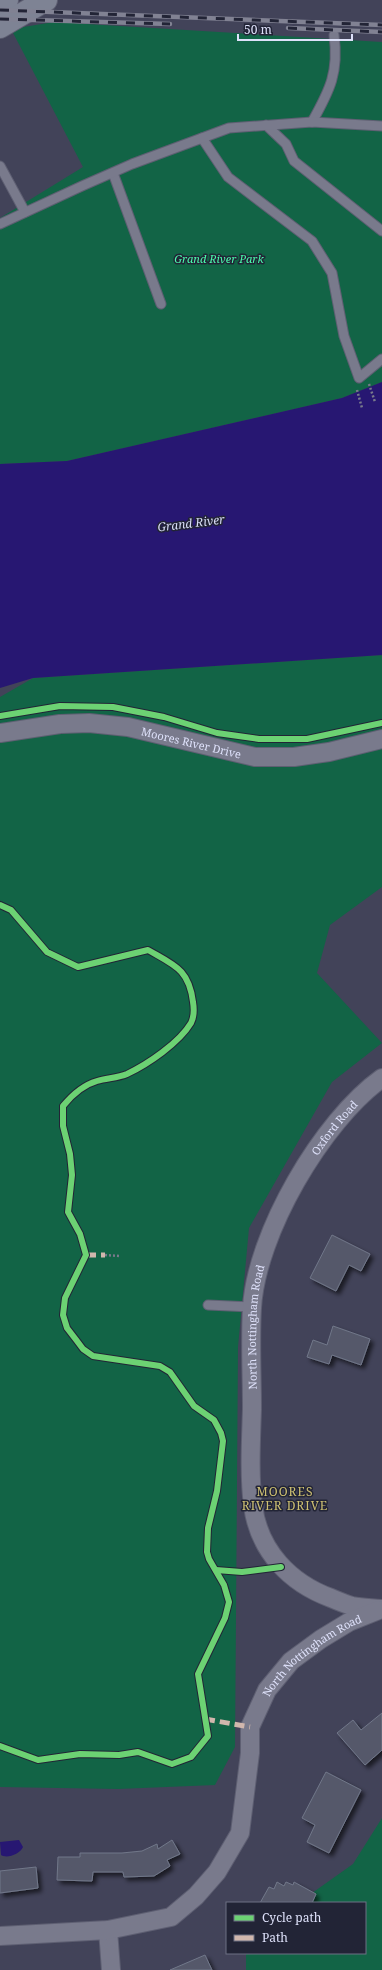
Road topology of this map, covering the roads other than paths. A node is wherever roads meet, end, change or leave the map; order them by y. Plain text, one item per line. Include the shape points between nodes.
1 (7, 0) edge
2 (46, 0) edge
3 (0, 4) edge
4 (0, 27) edge
5 (334, 35) dead end
6 (312, 122) junction
7 (266, 125) junction
8 (382, 126) edge
9 (202, 138) junction
10 (0, 166) edge
11 (112, 173) junction
12 (25, 212) junction
13 (0, 224) edge
14 (382, 231) edge
15 (161, 304) dead end
16 (382, 360) edge
17 (0, 733) edge
18 (382, 739) edge
19 (382, 1078) edge
20 (295, 1184) joint
21 (208, 1305) dead end
22 (252, 1307) junction
23 (382, 1609) edge
24 (108, 1930) junction
25 (0, 1936) edge
26 (111, 1970) edge

1 - 3 main road
2 - 4 main road
5 - 6 lane via 334,73 325,98
6 - 7 lane
6 - 8 lane
7 - 9 lane via 229,128
7 - 14 lane via 286,144 294,161
9 - 11 lane
9 - 16 lane via 228,177 312,241 332,273 344,336 361,381
10 - 12 lane
11 - 12 lane
11 - 15 lane
12 - 13 lane
17 - 18 street, Moores River Drive via 60,724 128,727 255,757 294,757 329,752
19 - 20 street, Oxford Road via 353,1103 333,1127
20 - 22 street, North Nottingham Road via 268,1241
21 - 22 lane
22 - 23 street, North Nottingham Road via 253,1508 269,1552 300,1584 351,1606
23 - 24 street, North Nottingham Road via 349,1622 291,1660 267,1690 250,1727 250,1753 240,1833 217,1872 196,1896 171,1917
24 - 25 street, North Nottingham Road
24 - 26 street

